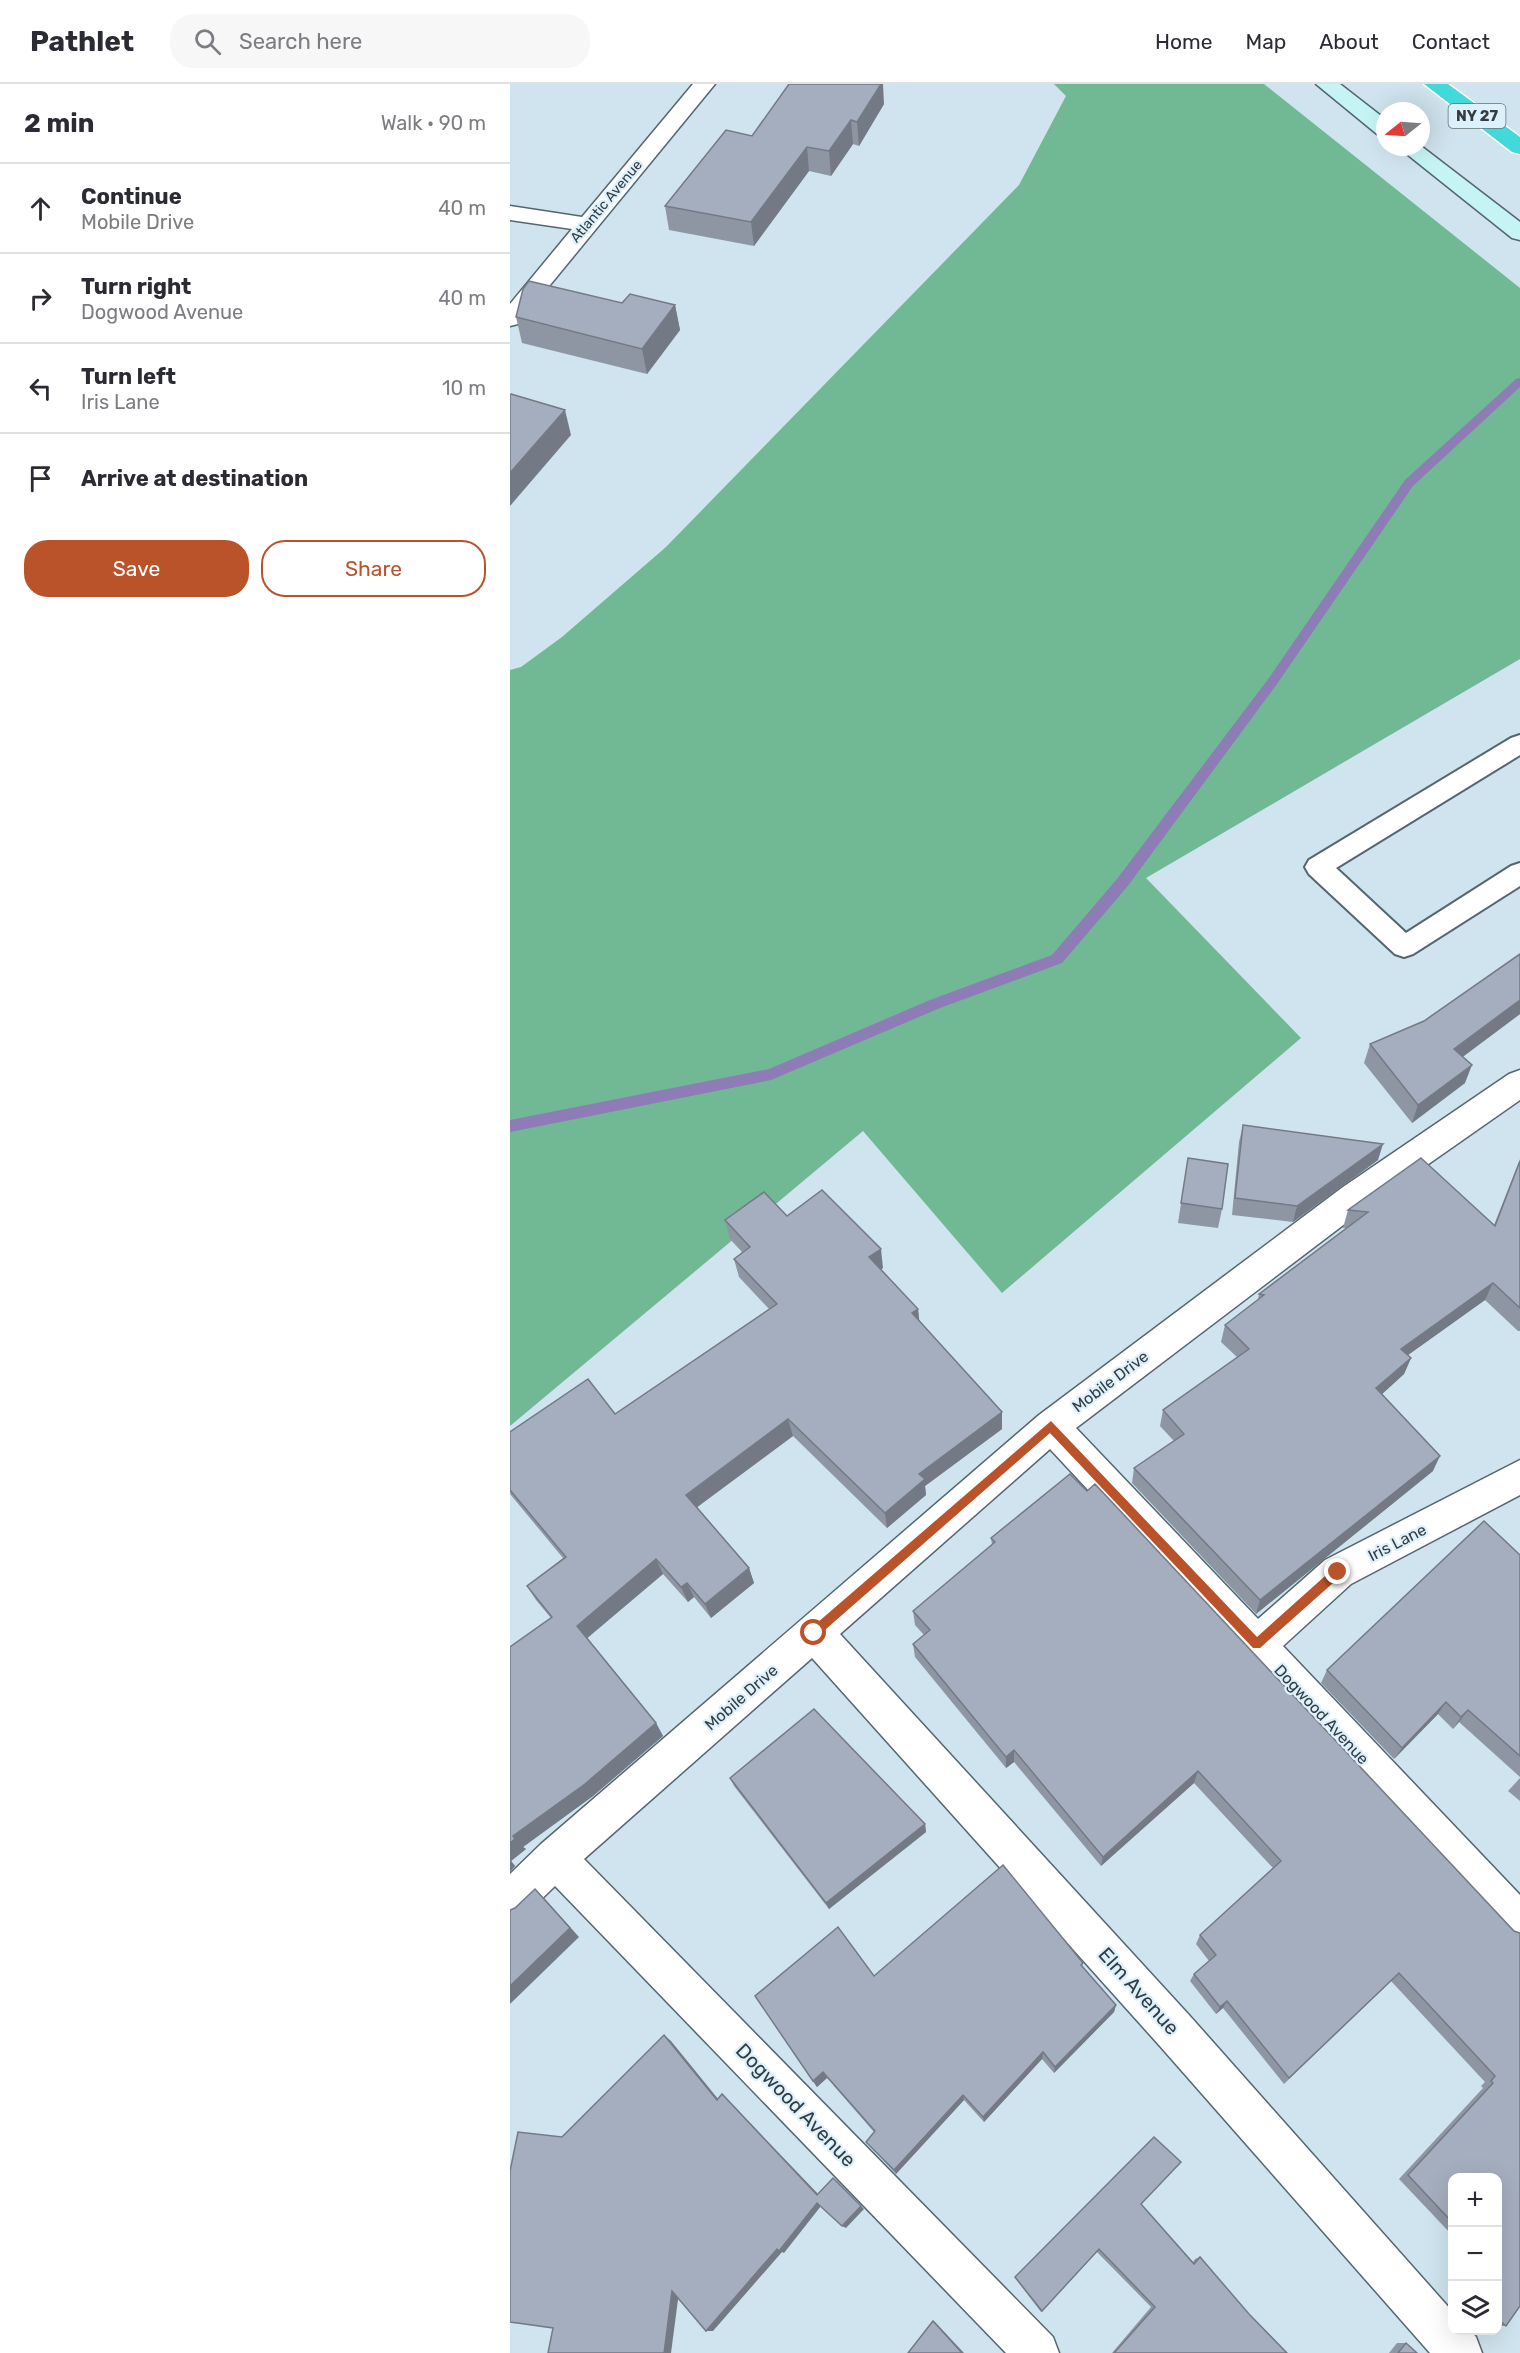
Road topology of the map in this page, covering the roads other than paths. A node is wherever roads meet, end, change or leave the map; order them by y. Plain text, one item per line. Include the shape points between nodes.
1 (704, 84) edge
2 (1327, 84) edge
3 (1435, 84) edge
4 (1376, 122) edge
5 (1520, 147) edge
6 (1421, 156) edge
7 (510, 213) edge
8 (586, 224) junction
9 (1520, 233) edge
10 (510, 319) edge
11 (1520, 744) edge
12 (1520, 873) edge
13 (1520, 1083) edge
14 (1051, 1426) junction
15 (1520, 1477) edge
16 (814, 1633) junction
17 (1257, 1645) junction
18 (555, 1858) junction
19 (510, 1902) edge
20 (1520, 1924) edge
21 (1037, 2353) edge
22 (1460, 2353) edge

1 - 8 street, Atlantic Avenue
2 - 4 main road
3 - 5 highway, NY 27
6 - 9 main road
7 - 8 street
8 - 10 street, Atlantic Avenue
11 - 12 lane via 1318,867 1404,947
13 - 14 street, Mobile Drive via 1355,1197
14 - 16 street, Mobile Drive
14 - 17 street, Dogwood Avenue
15 - 17 street, Iris Lane via 1338,1572
16 - 18 street, Mobile Drive
16 - 22 street, Elm Avenue
17 - 20 street, Dogwood Avenue
18 - 19 street, Mobile Drive
18 - 21 street, Dogwood Avenue

